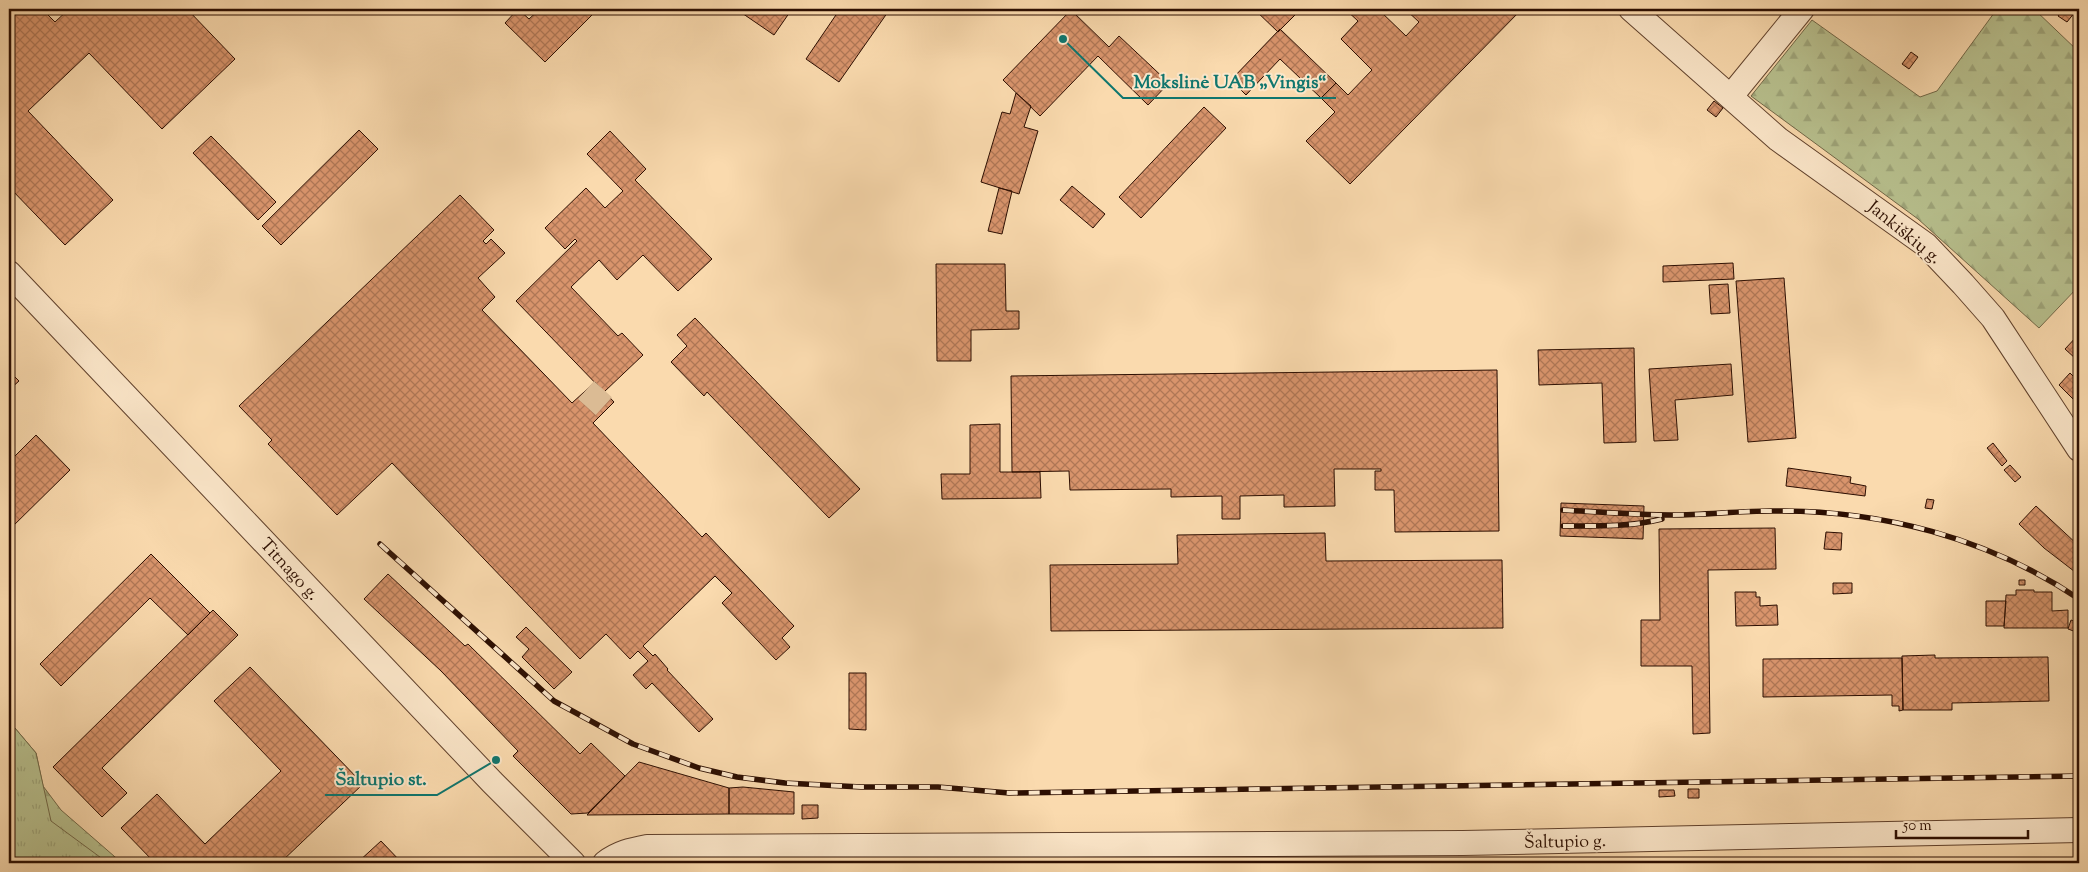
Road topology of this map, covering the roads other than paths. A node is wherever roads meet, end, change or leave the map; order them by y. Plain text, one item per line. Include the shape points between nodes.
1 (1631, 9) edge
2 (1802, 9) edge
3 (1730, 96) junction
4 (9, 273) edge
5 (2079, 449) edge
6 (2079, 830) edge
7 (573, 863) edge
8 (605, 863) edge

1 - 3 street, Jankiškių g.
2 - 3 street
3 - 5 street, Jankiškių g. via 1778,139 1926,245 1993,318
4 - 7 street, Titnago g. via 487,777
6 - 8 street, Šaltupio g. via 1454,843 647,847 628,850

